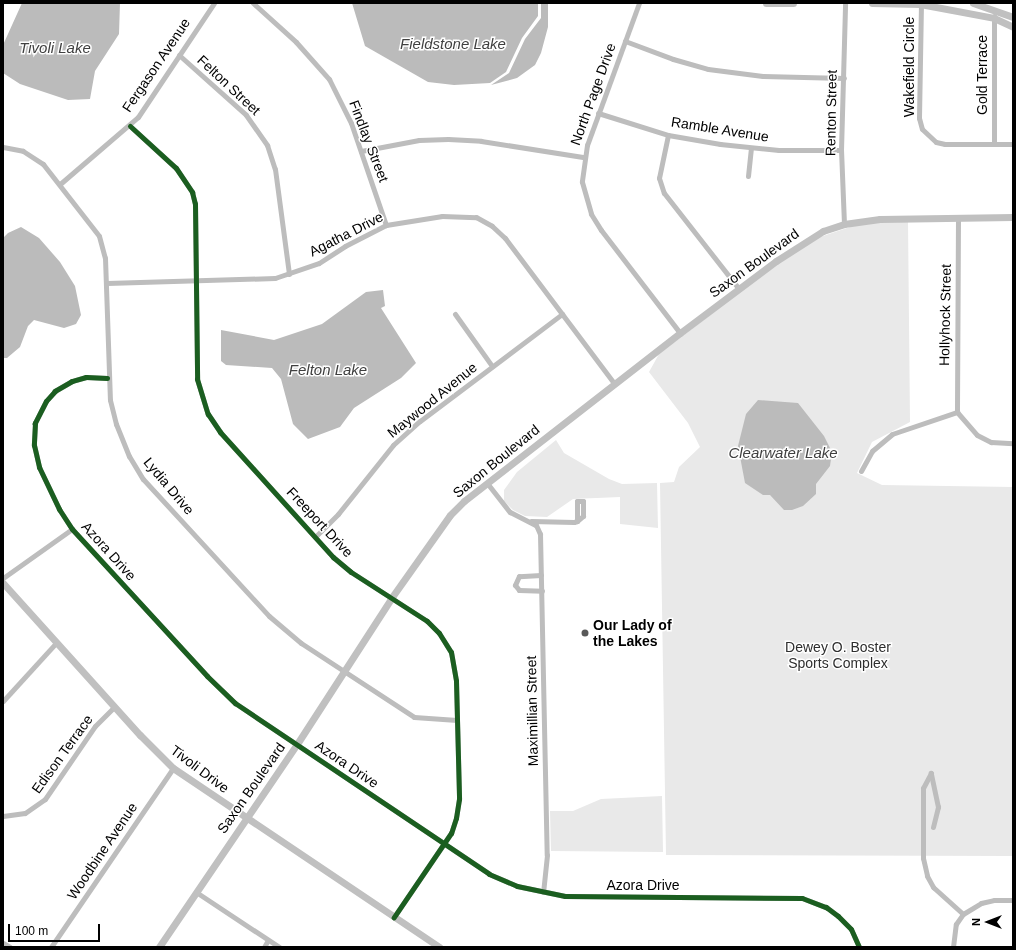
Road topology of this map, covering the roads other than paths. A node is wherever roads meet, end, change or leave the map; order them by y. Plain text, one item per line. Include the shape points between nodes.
1 (214, 3) edge
2 (253, 3) edge
3 (639, 3) edge
4 (766, 3) edge
5 (793, 3) edge
6 (845, 3) edge
7 (872, 3) edge
8 (920, 3) edge
9 (973, 3) edge
10 (996, 9) junction
11 (1013, 17) edge
12 (994, 18) junction
13 (1013, 27) edge
14 (625, 41) junction
15 (179, 55) junction
16 (844, 78) junction
17 (598, 113) junction
18 (130, 126) junction
19 (668, 134) junction
20 (994, 142) junction
21 (1013, 144) edge
22 (3, 147) edge
23 (751, 148) junction
24 (841, 150) junction
25 (361, 151) junction
26 (583, 157) junction
27 (748, 176) dead end
28 (60, 184) junction
29 (1013, 217) edge
30 (958, 218) junction
31 (844, 224) junction
32 (386, 225) junction
33 (289, 274) junction
34 (195, 281) junction
35 (107, 283) junction
36 (739, 289) junction
37 (456, 314) dead end
38 (562, 314) junction
39 (680, 333) junction
40 (492, 366) junction
41 (107, 378) junction
42 (614, 383) junction
43 (957, 412) junction
44 (1013, 442) edge
45 (862, 471) dead end
46 (487, 484) junction
47 (530, 521) junction
48 (577, 521) dead end
49 (72, 529) junction
50 (315, 537) junction
51 (541, 575) junction
52 (3, 578) edge
53 (3, 583) edge
54 (542, 591) junction
55 (392, 597) junction
56 (56, 643) junction
57 (344, 671) junction
58 (3, 701) edge
59 (114, 707) junction
60 (457, 720) junction
61 (297, 744) junction
62 (173, 768) junction
63 (3, 816) edge
64 (245, 818) junction
65 (933, 827) dead end
66 (443, 842) junction
67 (196, 892) junction
68 (543, 892) junction
69 (1013, 900) edge
70 (963, 914) junction
71 (394, 917) junction
72 (268, 940) junction
73 (3, 943) edge
74 (10, 947) edge
75 (51, 947) edge
76 (159, 947) edge
77 (264, 947) edge
78 (279, 947) edge
79 (439, 947) edge
80 (859, 947) edge
81 (953, 947) edge

1 - 15 street, Fergason Avenue
2 - 25 street, Findlay Street via 296,42 329,79 351,123
3 - 14 street, North Page Drive
4 - 5 main road
6 - 16 street, Renton Street
7 - 8 main road
8 - 12 main road
8 - 20 street, Wakefield Circle via 919,118 922,129 932,139 945,144
9 - 10 main road
10 - 11 main road
10 - 12 street, Gold Terrace
12 - 13 main road
12 - 20 street, Gold Terrace
14 - 16 street via 708,69 757,76
14 - 17 street, North Page Drive
15 - 18 street, Fergason Avenue via 160,88
15 - 33 street, Felton Street via 246,115 267,145 275,169
16 - 24 street, Renton Street
17 - 19 street, Ramble Avenue
17 - 26 street, North Page Drive
18 - 28 street, Fergason Avenue
18 - 34 street, Freeport Drive via 176,168 192,192 195,204
19 - 23 street, Ramble Avenue
19 - 36 street via 659,178 664,193
20 - 21 street, Wakefield Circle
22 - 28 street, Lydia Drive via 32,155 50,170
23 - 24 street, Ramble Avenue
23 - 27 street
24 - 31 street, Renton Street
25 - 26 street via 419,140 448,139 481,141
25 - 32 street, Findlay Street
26 - 39 street, North Page Drive via 582,182 591,214
28 - 35 street, Lydia Drive via 99,236 105,258
29 - 30 main road, Saxon Boulevard
30 - 31 main road, Saxon Boulevard via 880,219
30 - 43 street, Hollyhock Street
31 - 36 main road, Saxon Boulevard via 803,243
32 - 33 street, Agatha Drive via 319,263
32 - 38 street, Agatha Drive via 442,216 476,217 492,226 505,238
33 - 34 street, Agatha Drive via 249,281
34 - 35 street, Agatha Drive
34 - 50 street, Freeport Drive via 197,379 208,414 220,432
35 - 41 street, Lydia Drive
36 - 39 main road, Saxon Boulevard
37 - 40 street
38 - 40 street, Maywood Avenue
38 - 42 street, Agatha Drive
39 - 42 main road, Saxon Boulevard
40 - 50 street, Maywood Avenue via 393,445 338,514
41 - 49 street, Azora Drive via 86,377 66,384 46,401 35,423 34,445 39,467 59,509
41 - 57 street, Lydia Drive via 116,424 129,456 143,478 269,616 301,643
42 - 46 main road, Saxon Boulevard
43 - 44 street via 972,430 984,439 991,442
43 - 45 street via 892,434 872,451
46 - 47 street via 510,512
46 - 55 main road, Saxon Boulevard via 450,516
47 - 48 street
47 - 51 street, Maximillian Street via 539,529
49 - 52 street
49 - 61 street, Azora Drive via 235,703
50 - 55 street, Freeport Drive via 352,572
51 - 54 street, Maximillian Street
51 - 54 street via 520,576 515,584 519,590
53 - 56 main road, Tivoli Drive
54 - 68 street, Maximillian Street via 547,855
55 - 57 main road, Saxon Boulevard
55 - 60 street, Freeport Drive via 427,620 439,633 450,652 456,681
56 - 58 street
56 - 59 main road, Tivoli Drive
57 - 60 street, Lydia Drive via 414,717
57 - 61 main road, Saxon Boulevard
59 - 62 main road, Tivoli Drive
59 - 63 street, Edison Terrace via 95,726 45,799 25,813
60 - 66 street, Freeport Drive via 460,800 453,825
61 - 64 main road, Saxon Boulevard
61 - 66 street, Azora Drive
62 - 64 main road, Tivoli Drive
62 - 75 street, Woodbine Avenue
64 - 67 main road, Saxon Boulevard
64 - 71 main road, Tivoli Drive
65 - 70 street via 938,807 931,773 923,788 923,858 927,876 933,887
66 - 68 street, Azora Drive via 489,874 517,886
66 - 71 street, Freeport Drive
67 - 72 street
67 - 76 main road, Saxon Boulevard
68 - 80 street, Azora Drive via 589,897 802,898 826,907 838,916 851,929
69 - 70 street via 981,903
70 - 81 street via 956,924
71 - 79 main road, Tivoli Drive
72 - 77 street
72 - 78 street
73 - 74 street

